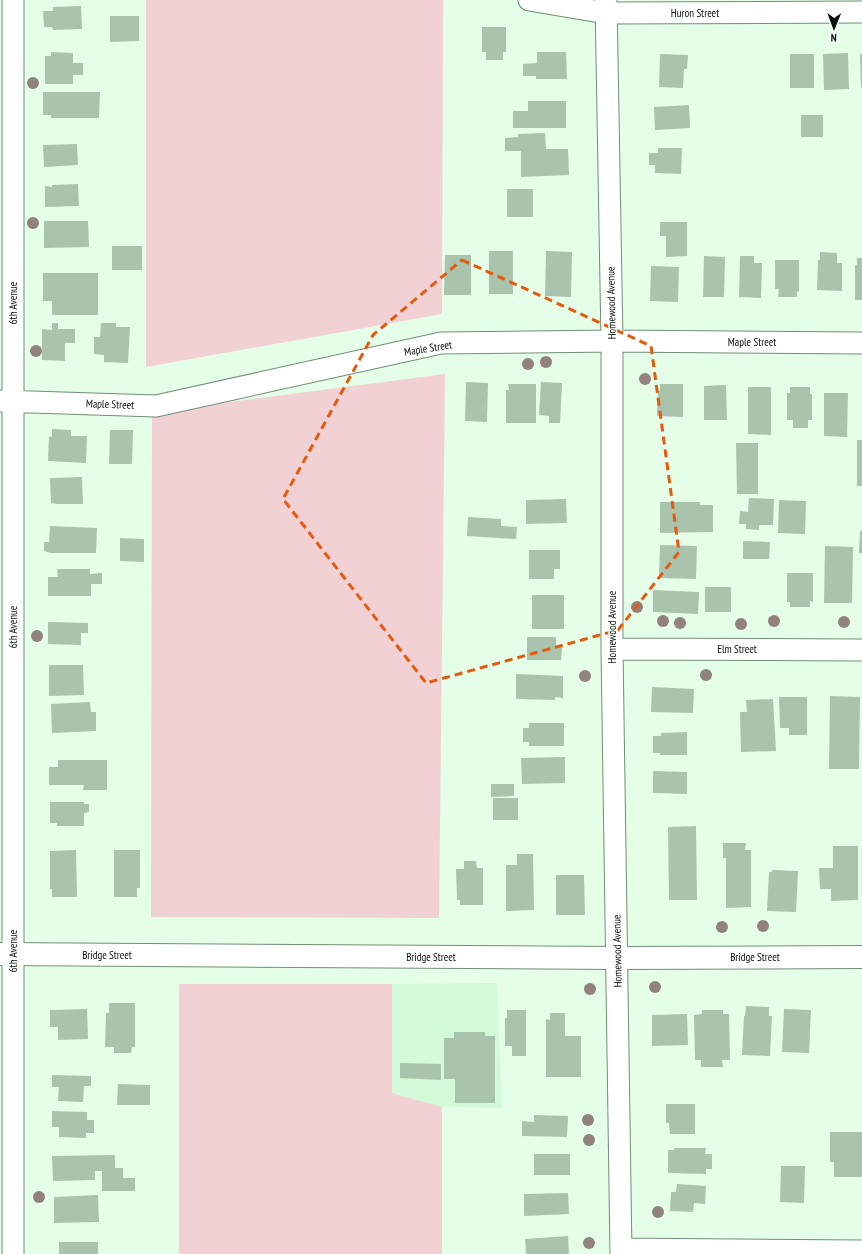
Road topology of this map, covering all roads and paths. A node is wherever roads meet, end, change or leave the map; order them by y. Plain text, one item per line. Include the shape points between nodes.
1 (13, 0) edge
2 (529, 0) edge
3 (606, 7) edge
4 (862, 12) edge
5 (612, 341) junction
6 (862, 343) edge
7 (7, 401) edge
8 (612, 649) junction
9 (862, 650) edge
10 (6, 954) edge
11 (862, 957) edge
12 (617, 958) junction
13 (862, 1251) edge
14 (621, 1252) edge
15 (13, 1254) edge

1 - 7 street, 6th Avenue
2 - 3 street, Huron Street
3 - 4 street, Huron Street
3 - 5 street, Homewood Avenue
5 - 6 street, Maple Street
5 - 7 street, Maple Street via 441,343 156,406
5 - 8 street, Homewood Avenue
7 - 10 street, 6th Avenue
8 - 9 street, Elm Street
8 - 12 street, Homewood Avenue
10 - 12 main road, Bridge Street
10 - 15 street, 6th Avenue
11 - 12 main road, Bridge Street
12 - 14 street, Homewood Avenue
13 - 14 street

